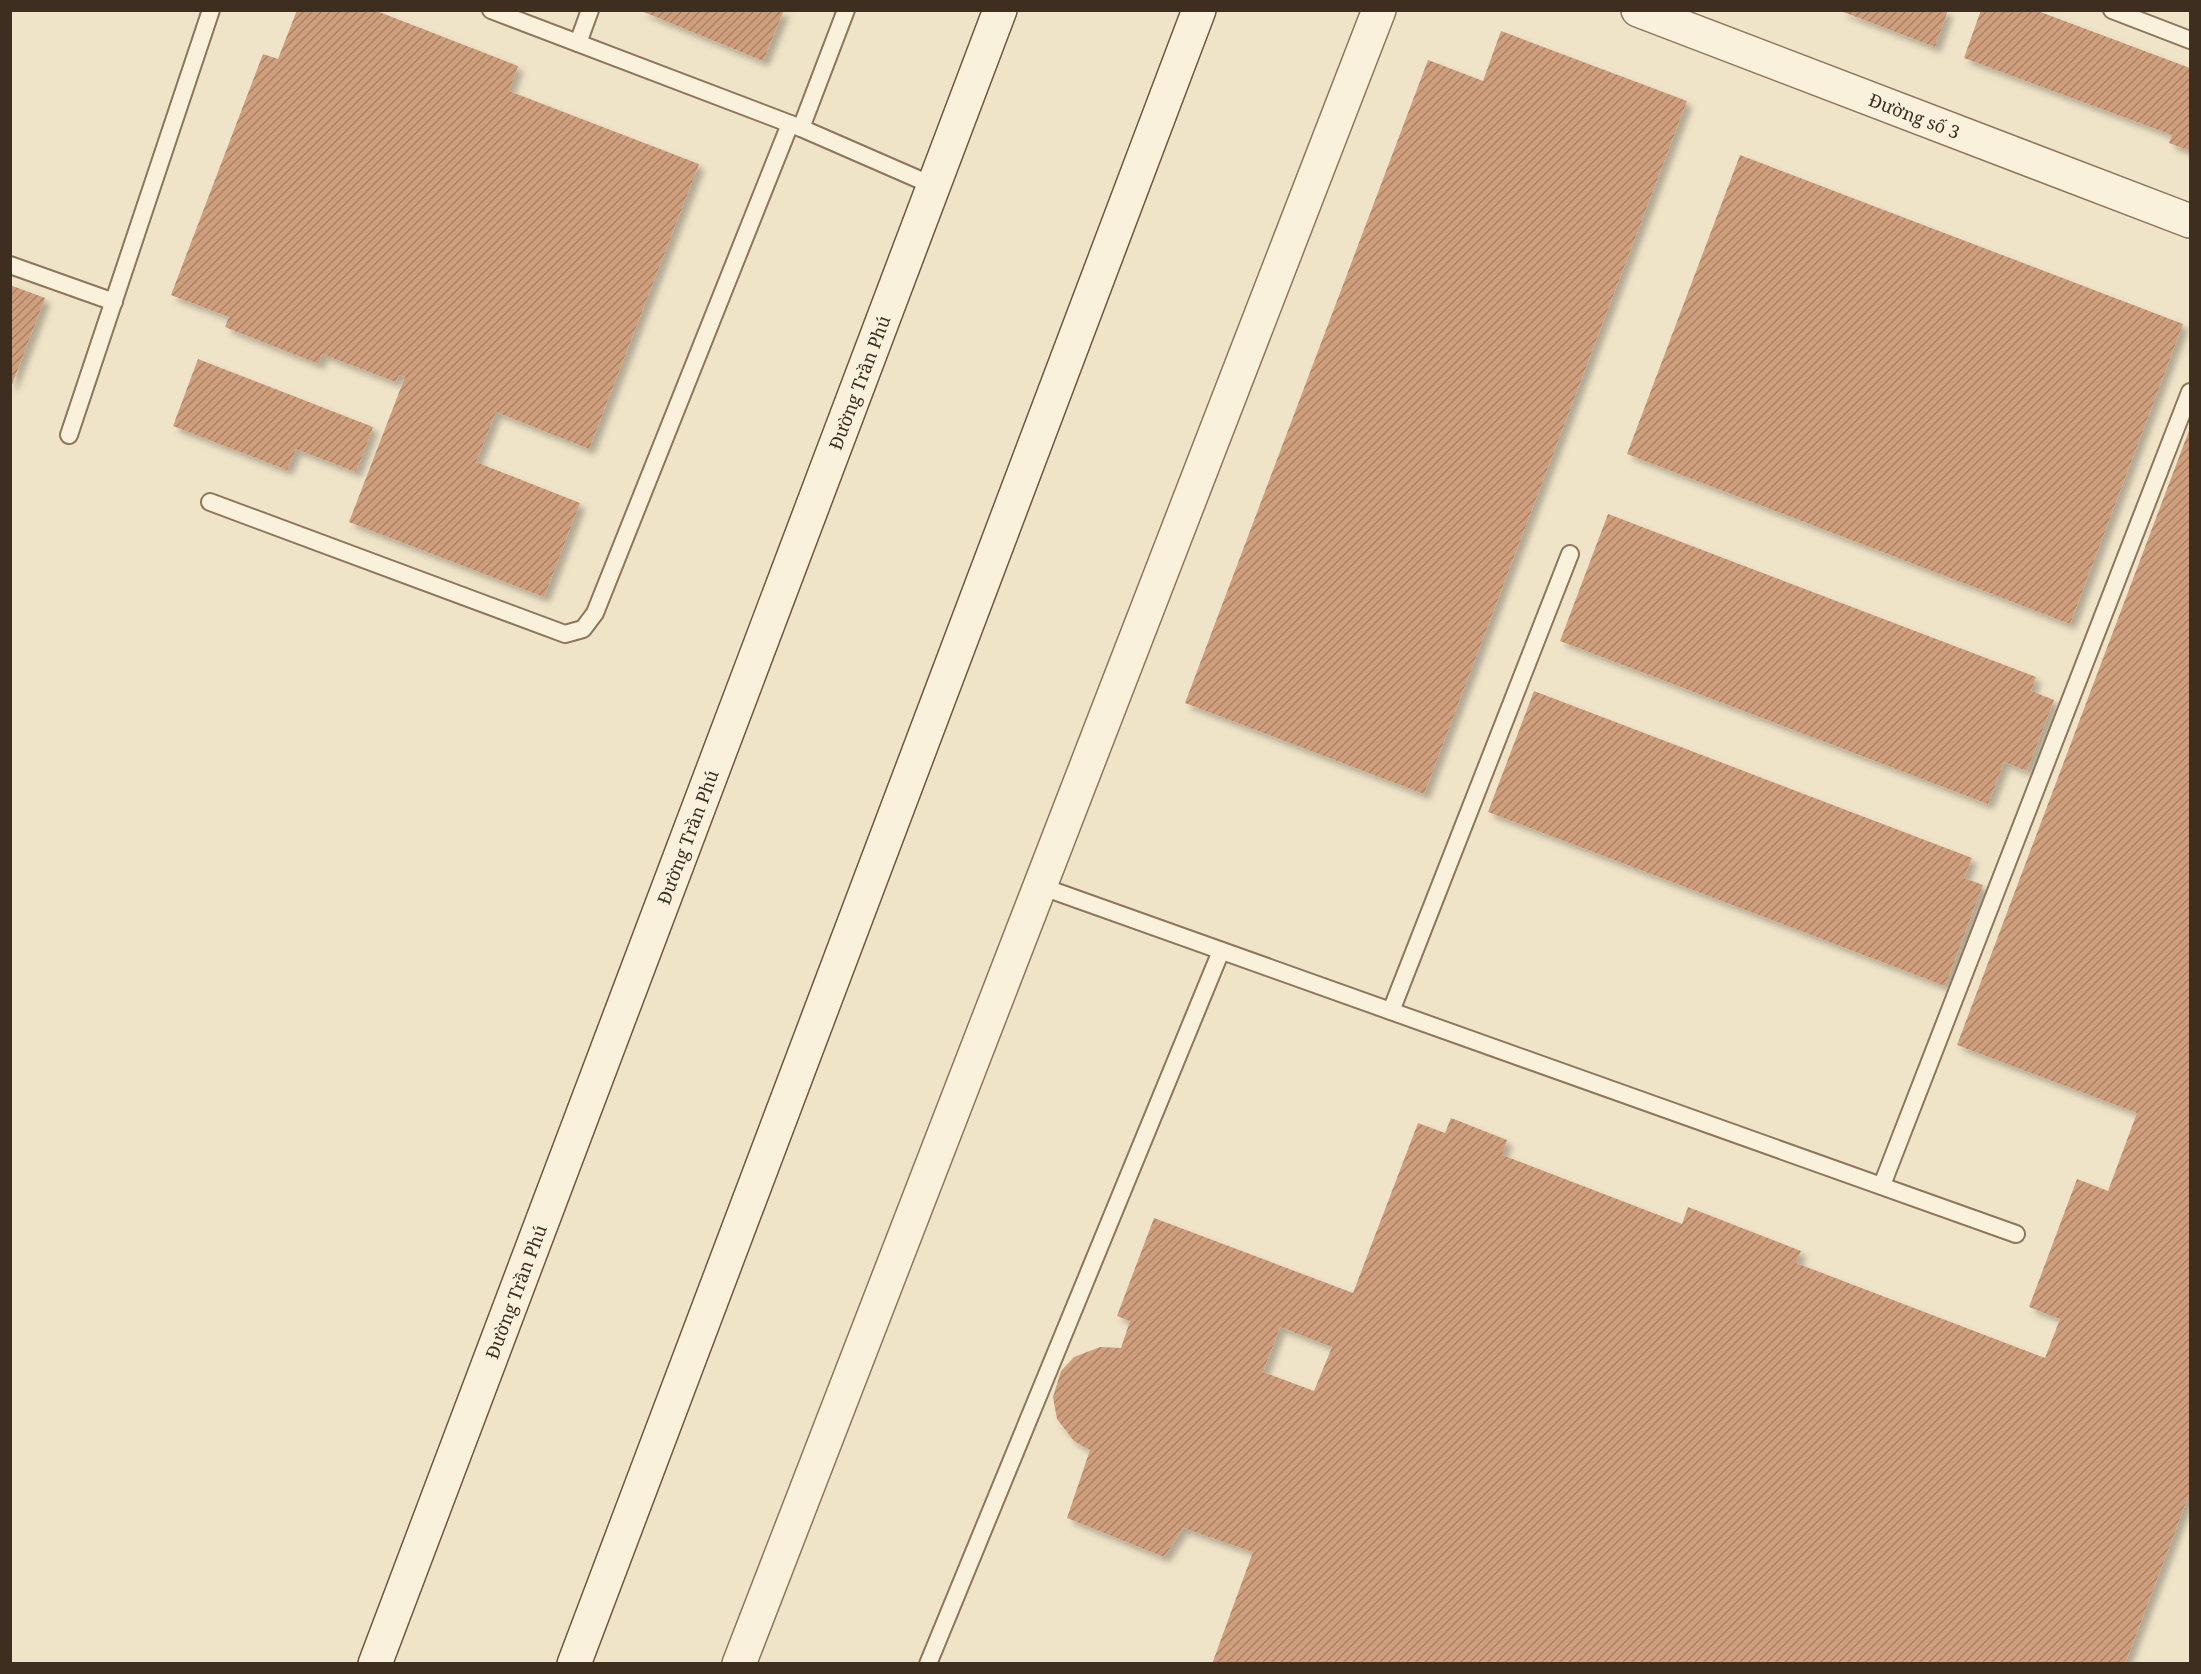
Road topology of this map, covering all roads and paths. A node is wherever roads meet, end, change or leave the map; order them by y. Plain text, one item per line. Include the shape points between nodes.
1 (211, 10) edge
2 (491, 10) edge
3 (590, 10) edge
4 (846, 10) edge
5 (1000, 10) edge
6 (1198, 10) edge
7 (1379, 10) edge
8 (1638, 10) edge
9 (2112, 10) edge
10 (2190, 40) edge
11 (578, 43) junction
12 (795, 126) junction
13 (934, 186) junction
14 (2190, 221) edge
15 (10, 265) edge
16 (114, 302) junction
17 (2190, 392) edge
18 (69, 435) dead end
19 (210, 501) dead end
20 (1570, 554) dead end
21 (1040, 886) junction
22 (1221, 951) junction
23 (1391, 1011) junction
24 (1882, 1185) junction
25 (2016, 1233) dead end
26 (375, 1664) edge
27 (574, 1664) edge
28 (739, 1664) edge
29 (928, 1664) edge

1 - 16 lane
2 - 11 lane
3 - 11 lane
4 - 12 lane
5 - 13 main road, Đường Trần Phú
6 - 27 main road
7 - 21 main road
8 - 14 main road, Đường số 3
9 - 10 lane
11 - 12 lane
12 - 13 lane
12 - 19 lane via 595,613 583,629 565,634
13 - 26 main road, Đường Trần Phú
15 - 16 lane
16 - 18 lane
17 - 24 lane
20 - 23 lane
21 - 22 lane
21 - 28 main road
22 - 23 lane
22 - 29 lane
23 - 24 lane
24 - 25 lane

